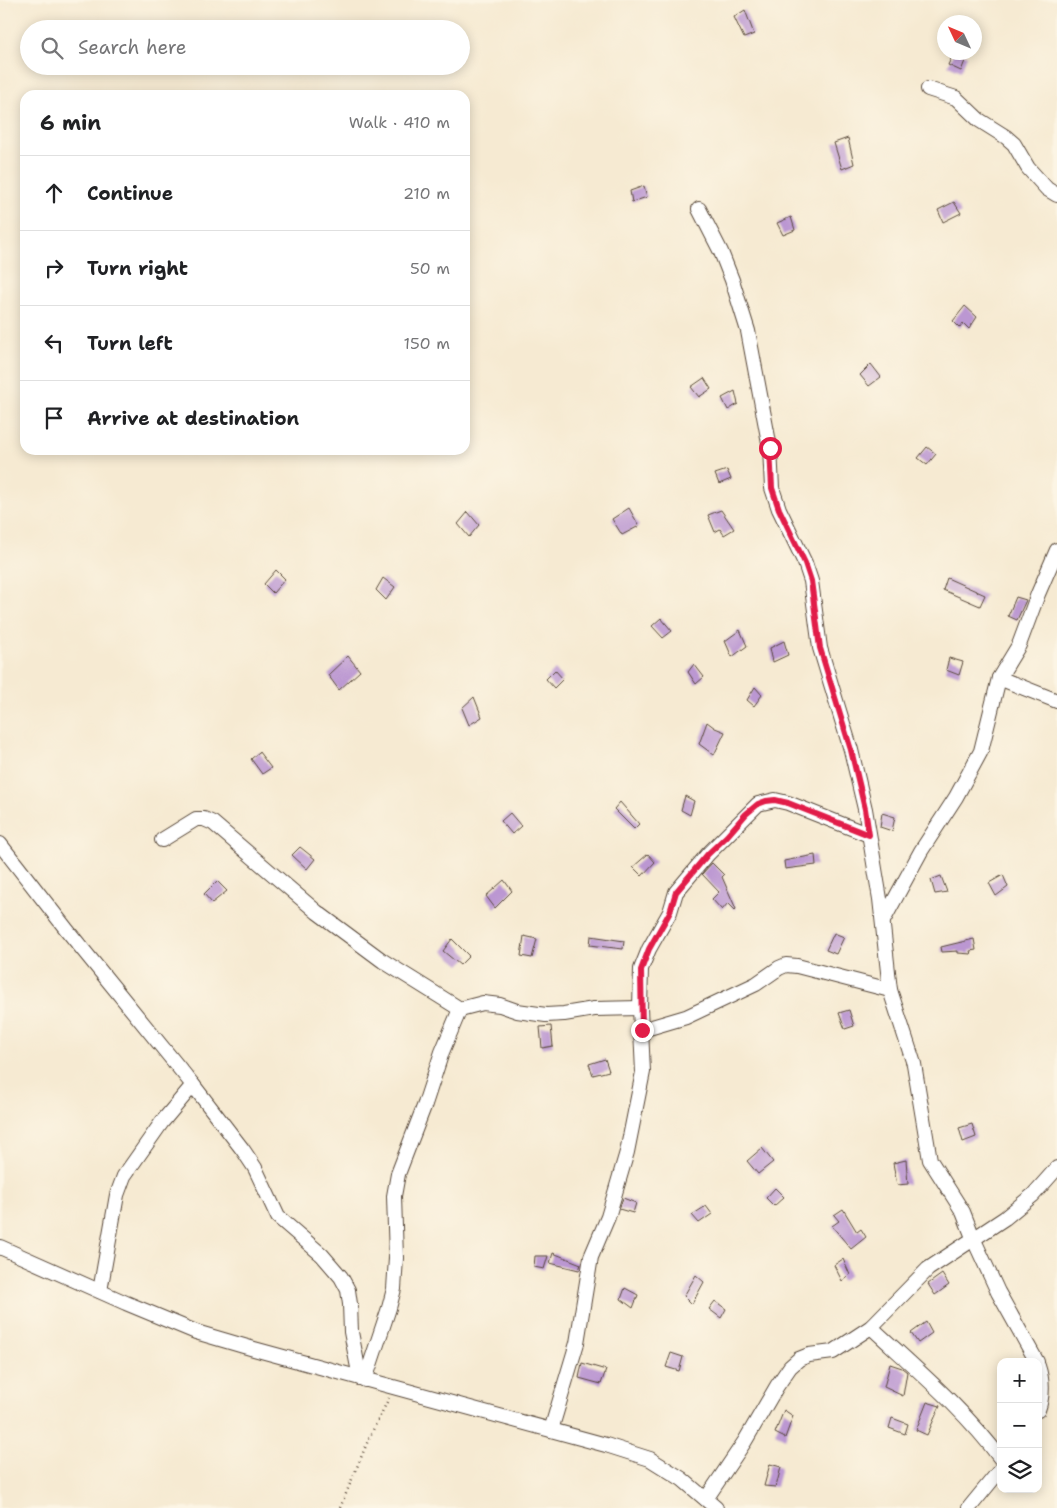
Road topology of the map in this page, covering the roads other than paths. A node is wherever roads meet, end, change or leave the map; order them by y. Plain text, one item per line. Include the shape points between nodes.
1 (928, 89) dead end
2 (1057, 195) edge
3 (699, 209) dead end
4 (1057, 550) edge
5 (999, 678) junction
6 (1057, 701) edge
7 (869, 835) junction
8 (162, 840) dead end
9 (0, 844) edge
10 (882, 922) junction
11 (890, 990) junction
12 (640, 1008) junction
13 (460, 1009) junction
14 (642, 1030) junction
15 (193, 1085) junction
16 (1057, 1168) edge
17 (974, 1240) junction
18 (0, 1247) edge
19 (100, 1291) junction
20 (871, 1327) junction
21 (1035, 1358) edge
22 (362, 1379) junction
23 (551, 1430) junction
24 (997, 1454) edge
25 (997, 1474) edge
26 (711, 1504) edge
27 (968, 1508) edge

1 - 2 street via 956,98 979,120 1006,137 1028,168
3 - 7 street via 721,252 748,331 770,448 772,488 811,581 820,648 851,750
4 - 5 street via 1019,645
5 - 6 street
5 - 10 street via 981,750
7 - 10 street
7 - 12 street via 788,803 775,800 758,804 676,892 670,912 641,970
8 - 13 street via 196,819 213,823 316,912 383,961
9 - 15 street
10 - 11 street
11 - 14 street via 786,965 756,984 686,1017
11 - 17 street via 914,1064 930,1160 963,1212
12 - 13 street via 546,1015 482,1003
12 - 14 street
13 - 22 street via 398,1174 394,1196 394,1289
14 - 23 street via 643,1072 627,1152 608,1217 591,1257 577,1343
15 - 19 street via 124,1176 117,1195
15 - 22 street via 255,1168 278,1217 341,1277 348,1290 352,1340
16 - 17 street via 1033,1196
17 - 20 street via 928,1269
17 - 21 street
18 - 19 street
19 - 22 street via 196,1332
20 - 24 street via 948,1398
20 - 26 street via 833,1352 809,1355 790,1367
22 - 23 street
23 - 26 street via 650,1459 682,1479
25 - 27 street

